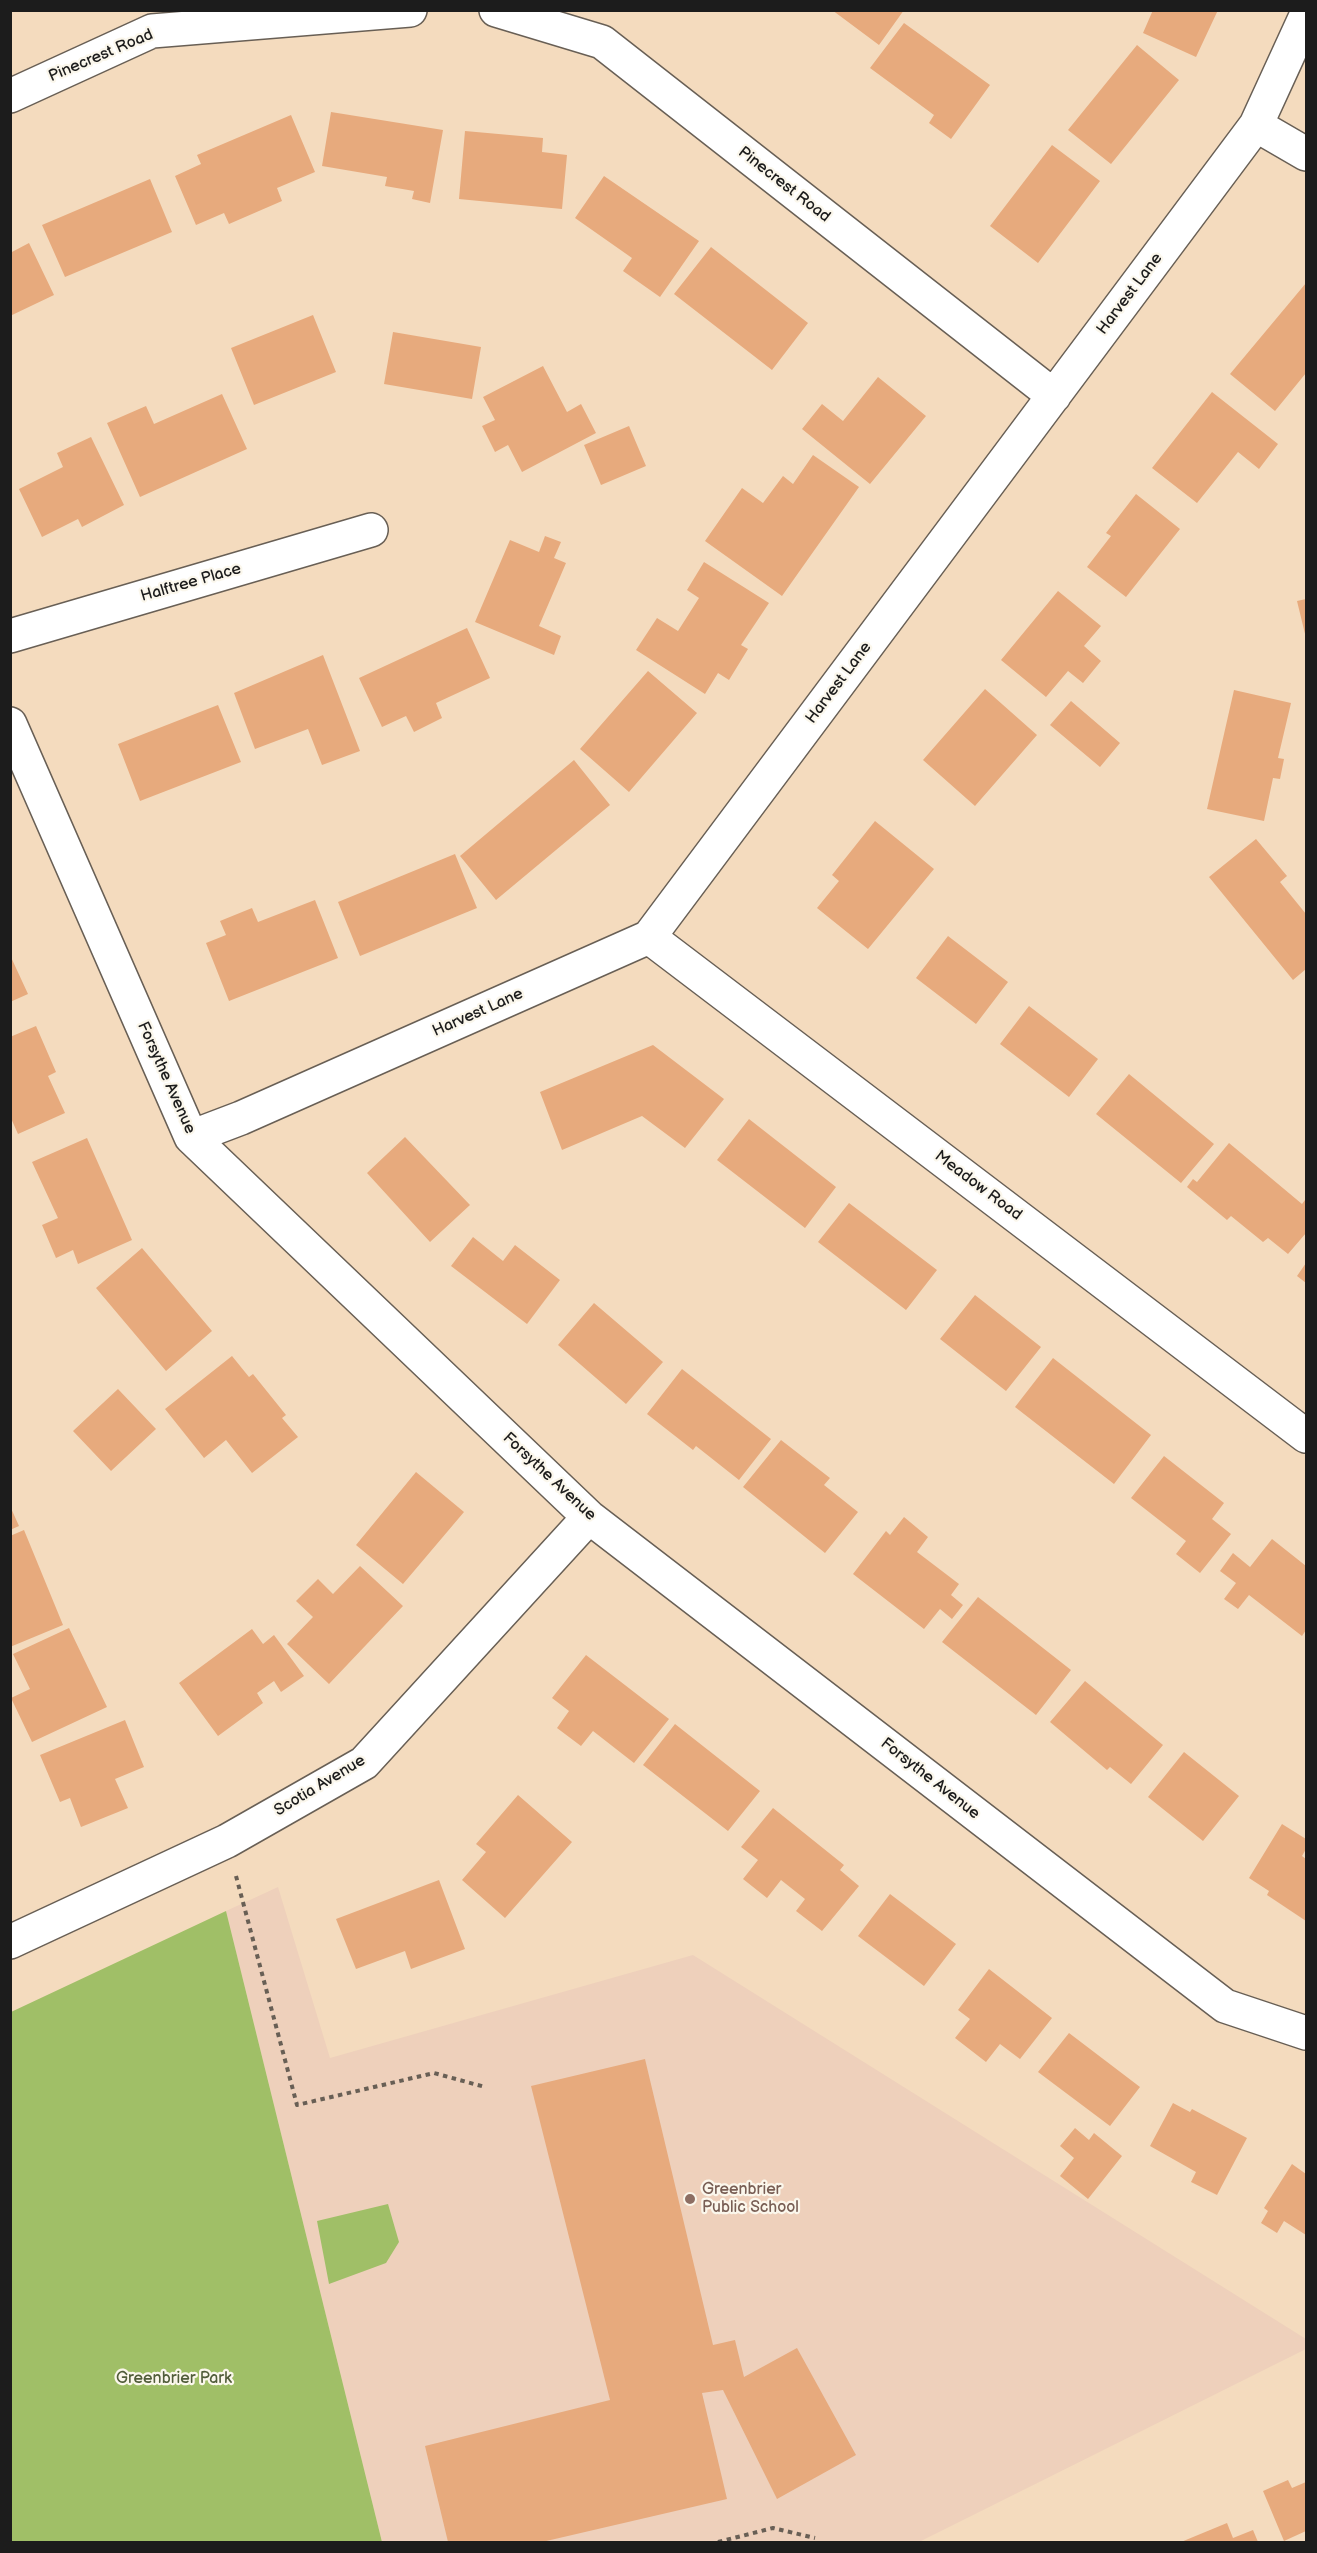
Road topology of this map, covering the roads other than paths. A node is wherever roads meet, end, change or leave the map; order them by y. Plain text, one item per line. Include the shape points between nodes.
1 (410, 10) edge
2 (496, 10) edge
3 (1306, 16) edge
4 (10, 96) edge
5 (1256, 125) junction
6 (1306, 154) edge
7 (1054, 396) junction
8 (371, 530) dead end
9 (10, 636) edge
10 (10, 724) edge
11 (648, 937) junction
12 (191, 1137) junction
13 (1306, 1436) edge
14 (589, 1517) junction
15 (10, 1942) edge
16 (1306, 2033) edge

1 - 4 street, Pinecrest Road via 152,31
2 - 7 street, Pinecrest Road via 602,42
3 - 5 street, Harvest Lane
5 - 6 street
5 - 7 street, Harvest Lane
7 - 11 street, Harvest Lane
8 - 9 street, Halftree Place
10 - 12 street, Forsythe Avenue
11 - 12 street, Harvest Lane
11 - 13 street, Meadow Road
12 - 14 street, Forsythe Avenue
14 - 15 street, Scotia Avenue via 364,1763 227,1841
14 - 16 street, Forsythe Avenue via 1225,2006

